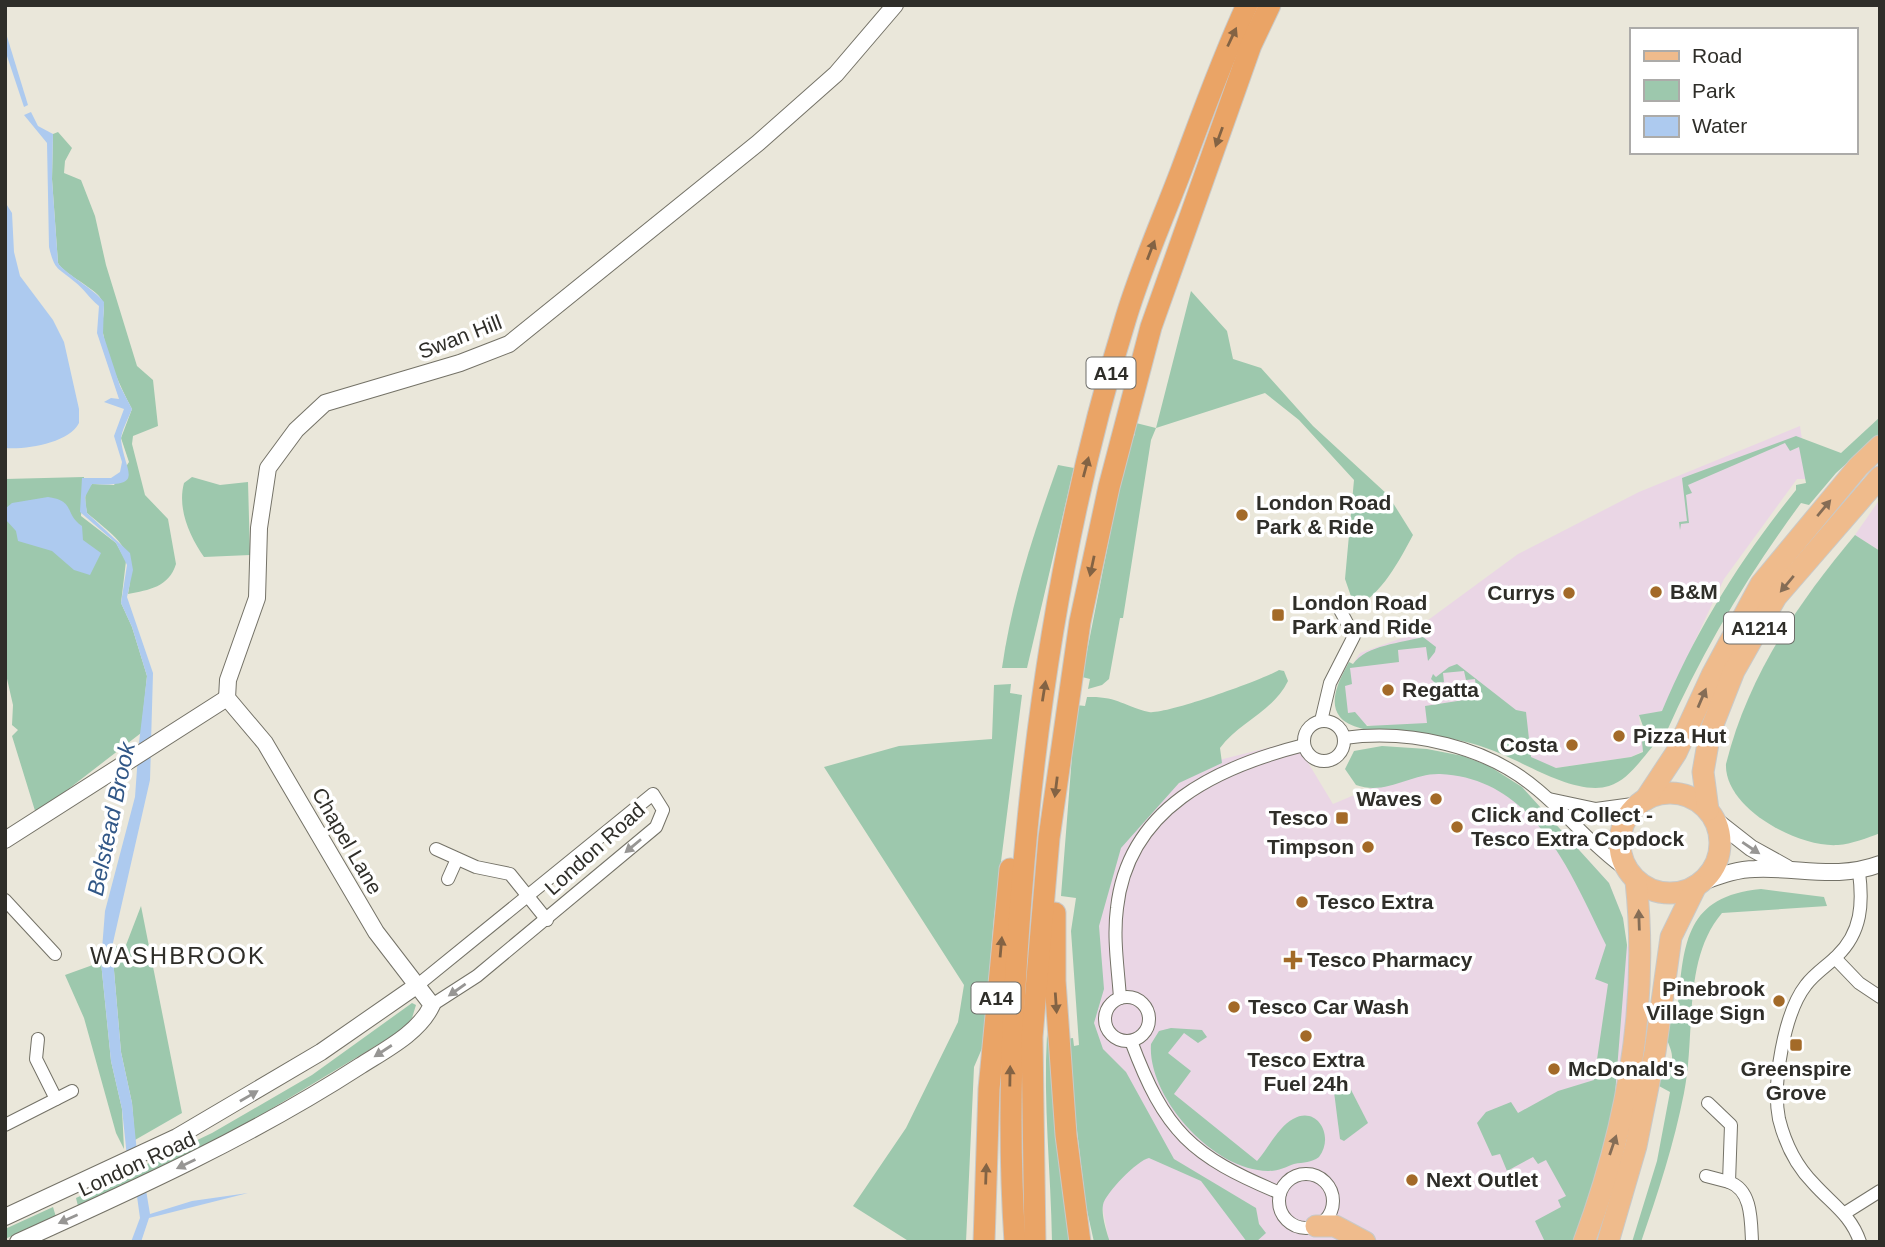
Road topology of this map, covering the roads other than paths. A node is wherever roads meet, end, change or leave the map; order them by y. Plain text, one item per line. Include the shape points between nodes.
1 (895, 5) edge
2 (1247, 5) edge
3 (1270, 5) edge
4 (1880, 446) edge
5 (1880, 477) edge
6 (1339, 608) dead end
7 (227, 698) junction
8 (1321, 721) junction
9 (1344, 738) junction
10 (1304, 745) junction
11 (1033, 758) junction
12 (1549, 799) junction
13 (1642, 802) junction
14 (1711, 815) junction
15 (1049, 838) junction
16 (5, 841) edge
17 (436, 849) dead end
18 (457, 859) junction
19 (1880, 864) edge
20 (1792, 871) junction
21 (1859, 872) junction
22 (1633, 877) junction
23 (448, 879) dead end
24 (1699, 884) junction
25 (529, 898) junction
26 (5, 900) edge
27 (547, 920) junction
28 (55, 954) dead end
29 (1836, 958) junction
30 (419, 984) junction
31 (1880, 997) edge
32 (1120, 999) junction
33 (432, 1005) junction
34 (38, 1039) dead end
35 (1131, 1041) junction
36 (72, 1091) dead end
37 (56, 1099) junction
38 (1709, 1103) dead end
39 (5, 1125) edge
40 (1706, 1176) dead end
41 (1729, 1181) junction
42 (1880, 1191) edge
43 (1280, 1194) junction
44 (1845, 1213) junction
45 (5, 1217) edge
46 (1317, 1226) junction
47 (18, 1242) edge
48 (984, 1242) edge
49 (1015, 1242) edge
50 (1035, 1242) edge
51 (1080, 1242) edge
52 (1365, 1242) edge
53 (1584, 1242) edge
54 (1608, 1242) edge
55 (1752, 1242) edge
56 (1860, 1242) edge

1 - 7 street, Swan Hill via 836,74 758,143 509,344 325,403 296,430 268,468 259,527 257,598 228,680
11 -> 2 highway, A14 via 1080,492 1125,319 1226,49
3 -> 15 highway, A14 via 1251,46 1148,340 1080,622
13 -> 4 main road, A1214 via 1676,753 1760,584
5 -> 14 main road, A1214 via 1776,597 1734,671 1710,732 1703,772
6 - 8 street via 1354,635 1330,683
7 - 16 street
7 - 30 street, Chapel Lane via 265,743 376,932
8 - 9 street via 1338,726
8 - 10 street via 1306,731
9 - 10 street via 1341,752 1328,761 1314,759
9 - 12 street via 1385,737 1456,747 1511,771
10 - 32 street via 1217,775 1179,796 1148,830 1120,889 1115,931
48 -> 11 highway, A14 via 989,1089 1001,942 1017,810
49 -> 11 highway, A14 via 1008,1151 1010,1029
12 - 13 street via 1595,809
12 - 22 street via 1604,855
13 - 14 main road via 1671,793 1686,796
13 - 22 main road via 1630,812 1621,833 1621,856
14 -> 20 street via 1751,848
14 - 24 main road via 1720,848 1715,866
15 - 50 highway, A14 via 1032,1037
15 -> 51 highway, A14 via 1056,880 1055,981 1065,1122
17 - 18 street
18 - 23 street
18 - 25 street via 510,874
19 - 21 street
20 - 21 street
20 - 24 street via 1741,870
21 - 29 street via 1860,919
22 - 24 main road via 1659,892 1674,893
53 -> 22 main road via 1618,1131 1633,1051 1641,949
24 - 54 main road via 1671,937 1636,1146
25 - 27 street
25 -> 27 street, London Road via 653,794 663,810 660,821
25 - 30 street, London Road
26 - 28 street
27 -> 33 street, London Road
29 - 31 street
29 - 44 street via 1808,982 1797,1001 1781,1059 1777,1102 1782,1129 1796,1161
30 - 33 street, Chapel Lane
45 -> 30 street, London Road via 146,1152 292,1071
32 - 35 street via 1108,1009 1107,1028 1116,1038
32 - 35 street via 1140,1002 1149,1015 1144,1033
33 -> 47 street, London Road via 401,1039 218,1149
34 - 37 street via 36,1059
35 - 43 street via 1154,1096 1187,1142 1228,1172
36 - 37 street
37 - 39 street
38 - 41 street via 1725,1116 1733,1132
40 - 41 street
41 - 55 street via 1745,1192
42 - 44 street
43 - 46 street via 1285,1218 1298,1227
43 - 46 street via 1289,1180 1304,1174 1327,1184 1332,1208
44 - 56 street
46 - 52 main road via 1335,1226

